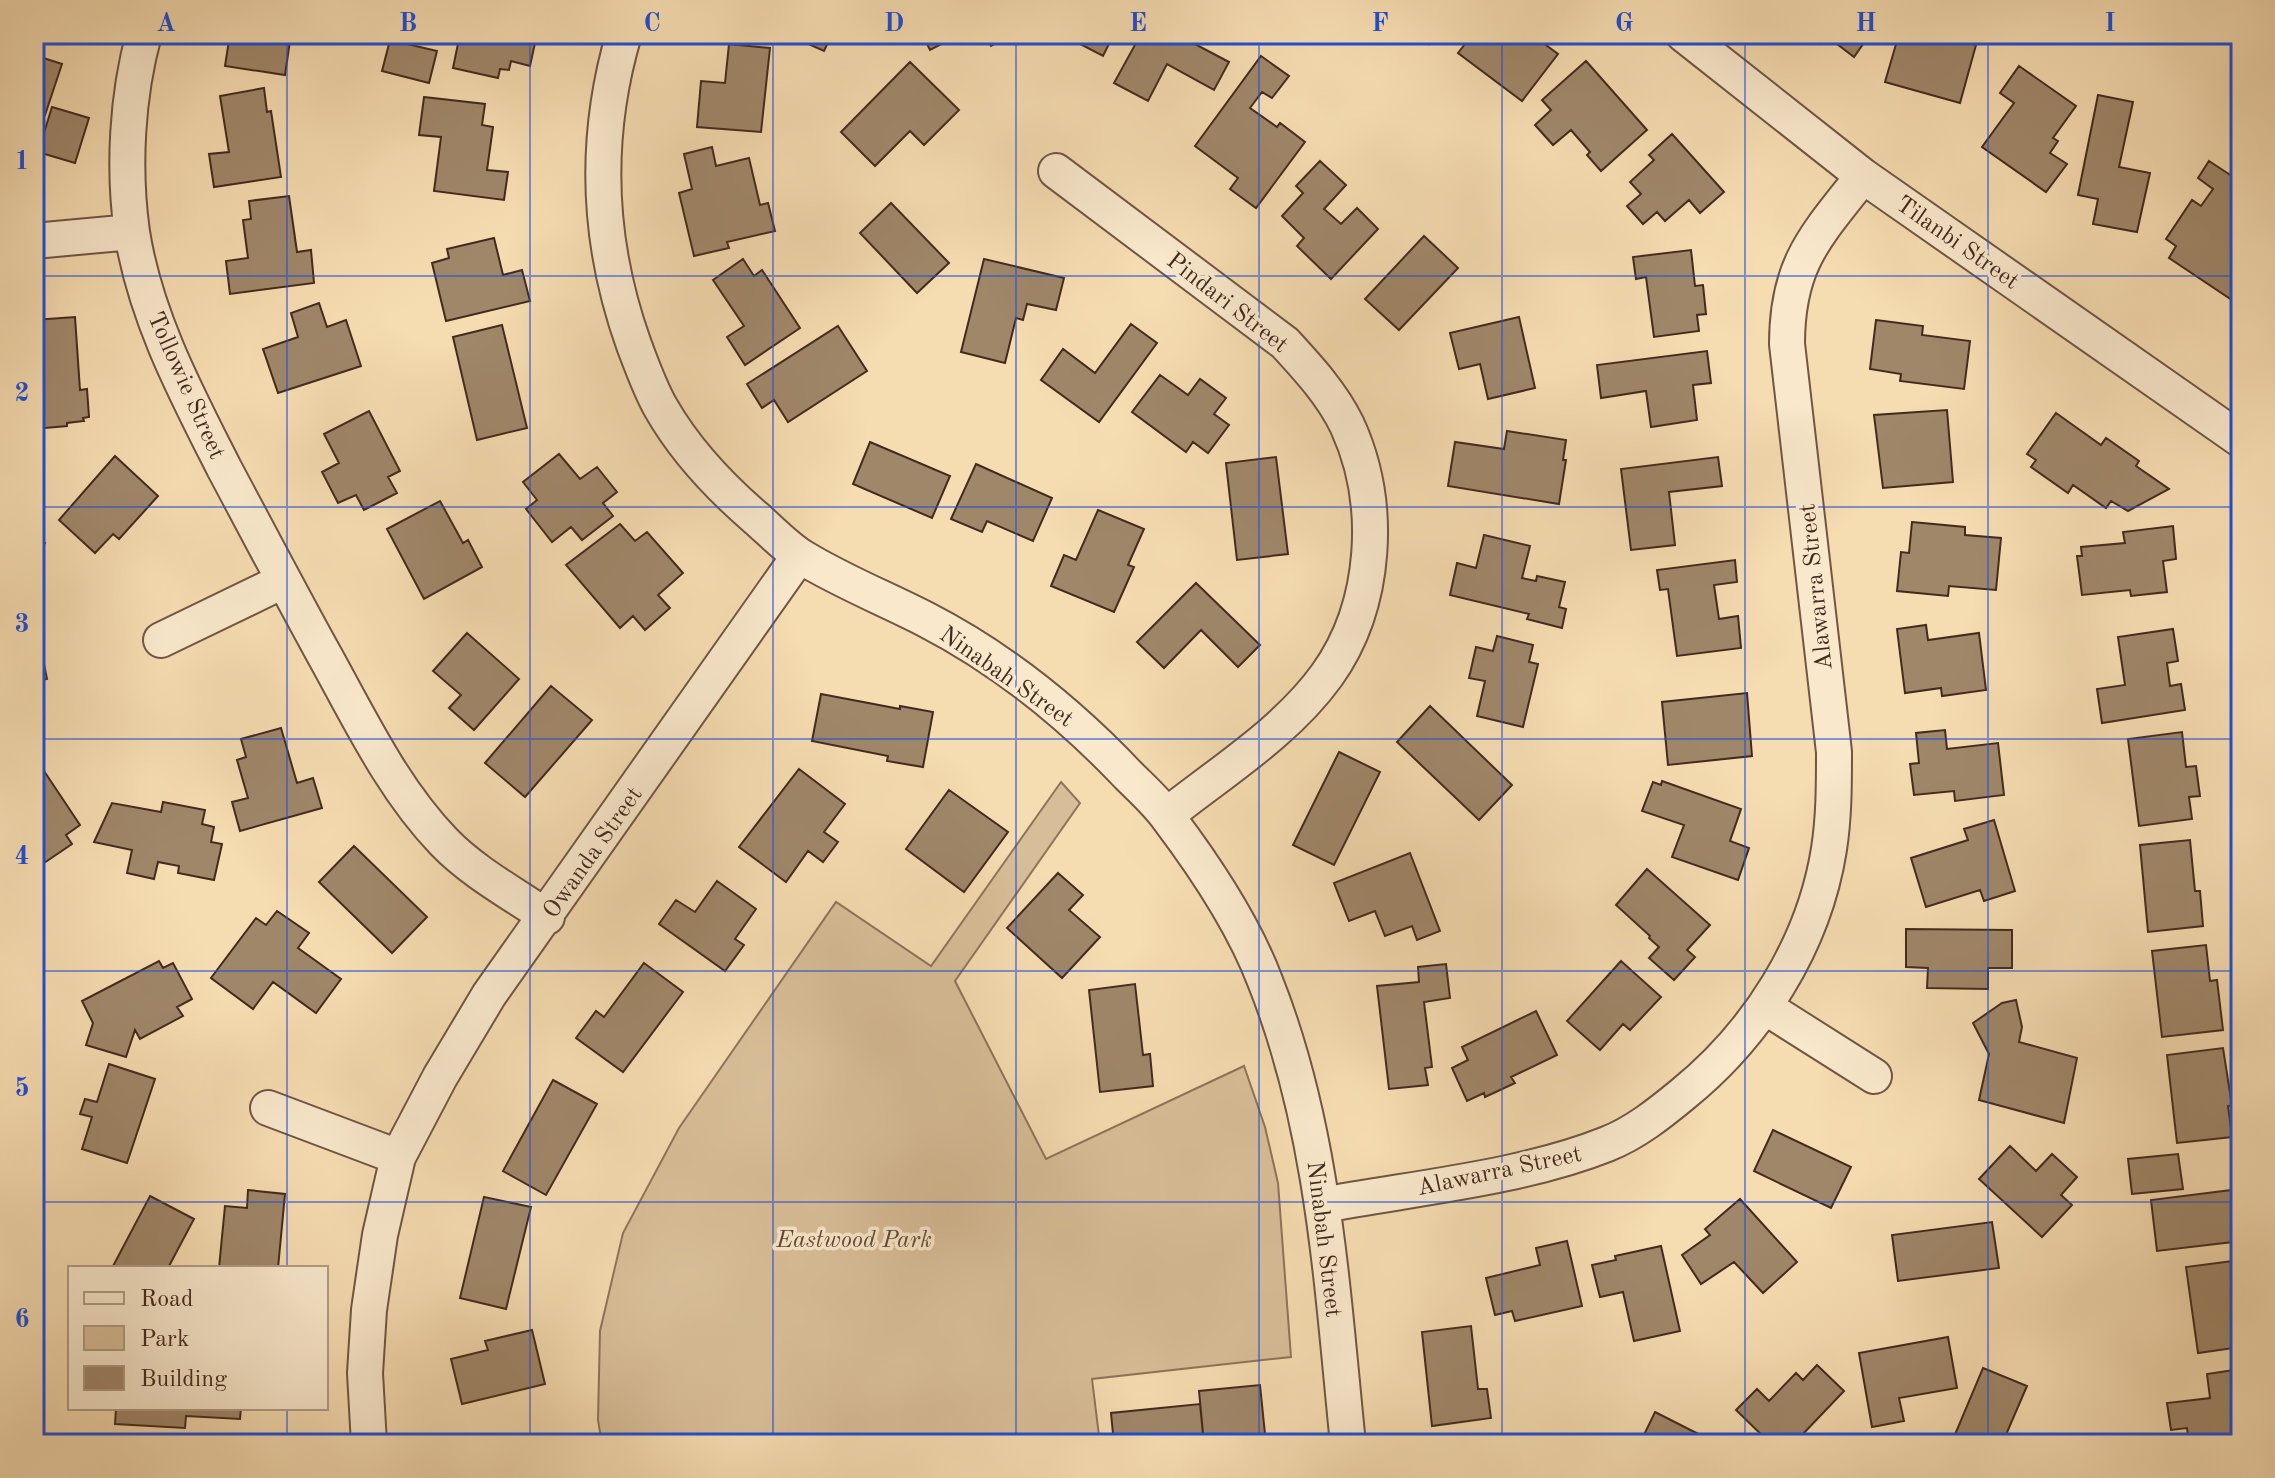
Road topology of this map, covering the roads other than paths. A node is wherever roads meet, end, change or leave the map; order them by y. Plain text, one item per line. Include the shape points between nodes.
1 (144, 34) edge
2 (624, 34) edge
3 (1683, 34) edge
4 (1056, 171) dead end
5 (1863, 176) junction
6 (132, 232) junction
7 (34, 241) edge
8 (2241, 440) edge
9 (799, 556) junction
10 (283, 581) junction
11 (161, 640) dead end
12 (1167, 815) junction
13 (547, 917) junction
14 (1765, 1007) junction
15 (1874, 1076) dead end
16 (268, 1108) dead end
17 (398, 1157) junction
18 (1323, 1205) junction
19 (369, 1444) edge
20 (1348, 1444) edge

1 - 6 street, Tollowie Street via 130,126
2 - 9 street, Ninabah Street via 612,75 603,199 608,255 621,308 661,408 696,458
3 - 5 street, Tilanbi Street
4 - 12 street, Pindari Street via 1285,343 1317,378 1346,423 1362,463 1369,549 1364,592 1328,674 1301,706
5 - 8 street, Tilanbi Street
5 - 14 street, Alawarra Street via 1813,238 1787,309 1834,752 1834,800 1818,895 1798,949
6 - 7 street
6 - 10 street, Tollowie Street via 147,291 188,398
9 - 12 street, Ninabah Street via 928,620 1038,692 1099,744
9 - 13 street, Owanda Street
10 - 11 street
10 - 13 street, Tollowie Street via 417,812 475,868
12 - 18 street, Ninabah Street via 1220,893 1265,979 1313,1140
13 - 17 street, Owanda Street via 489,995
14 - 15 street
14 - 18 street, Alawarra Street via 1728,1053 1691,1087 1612,1143 1564,1160
16 - 17 street
17 - 19 street, Owanda Street via 369,1310
18 - 20 street, Ninabah Street

